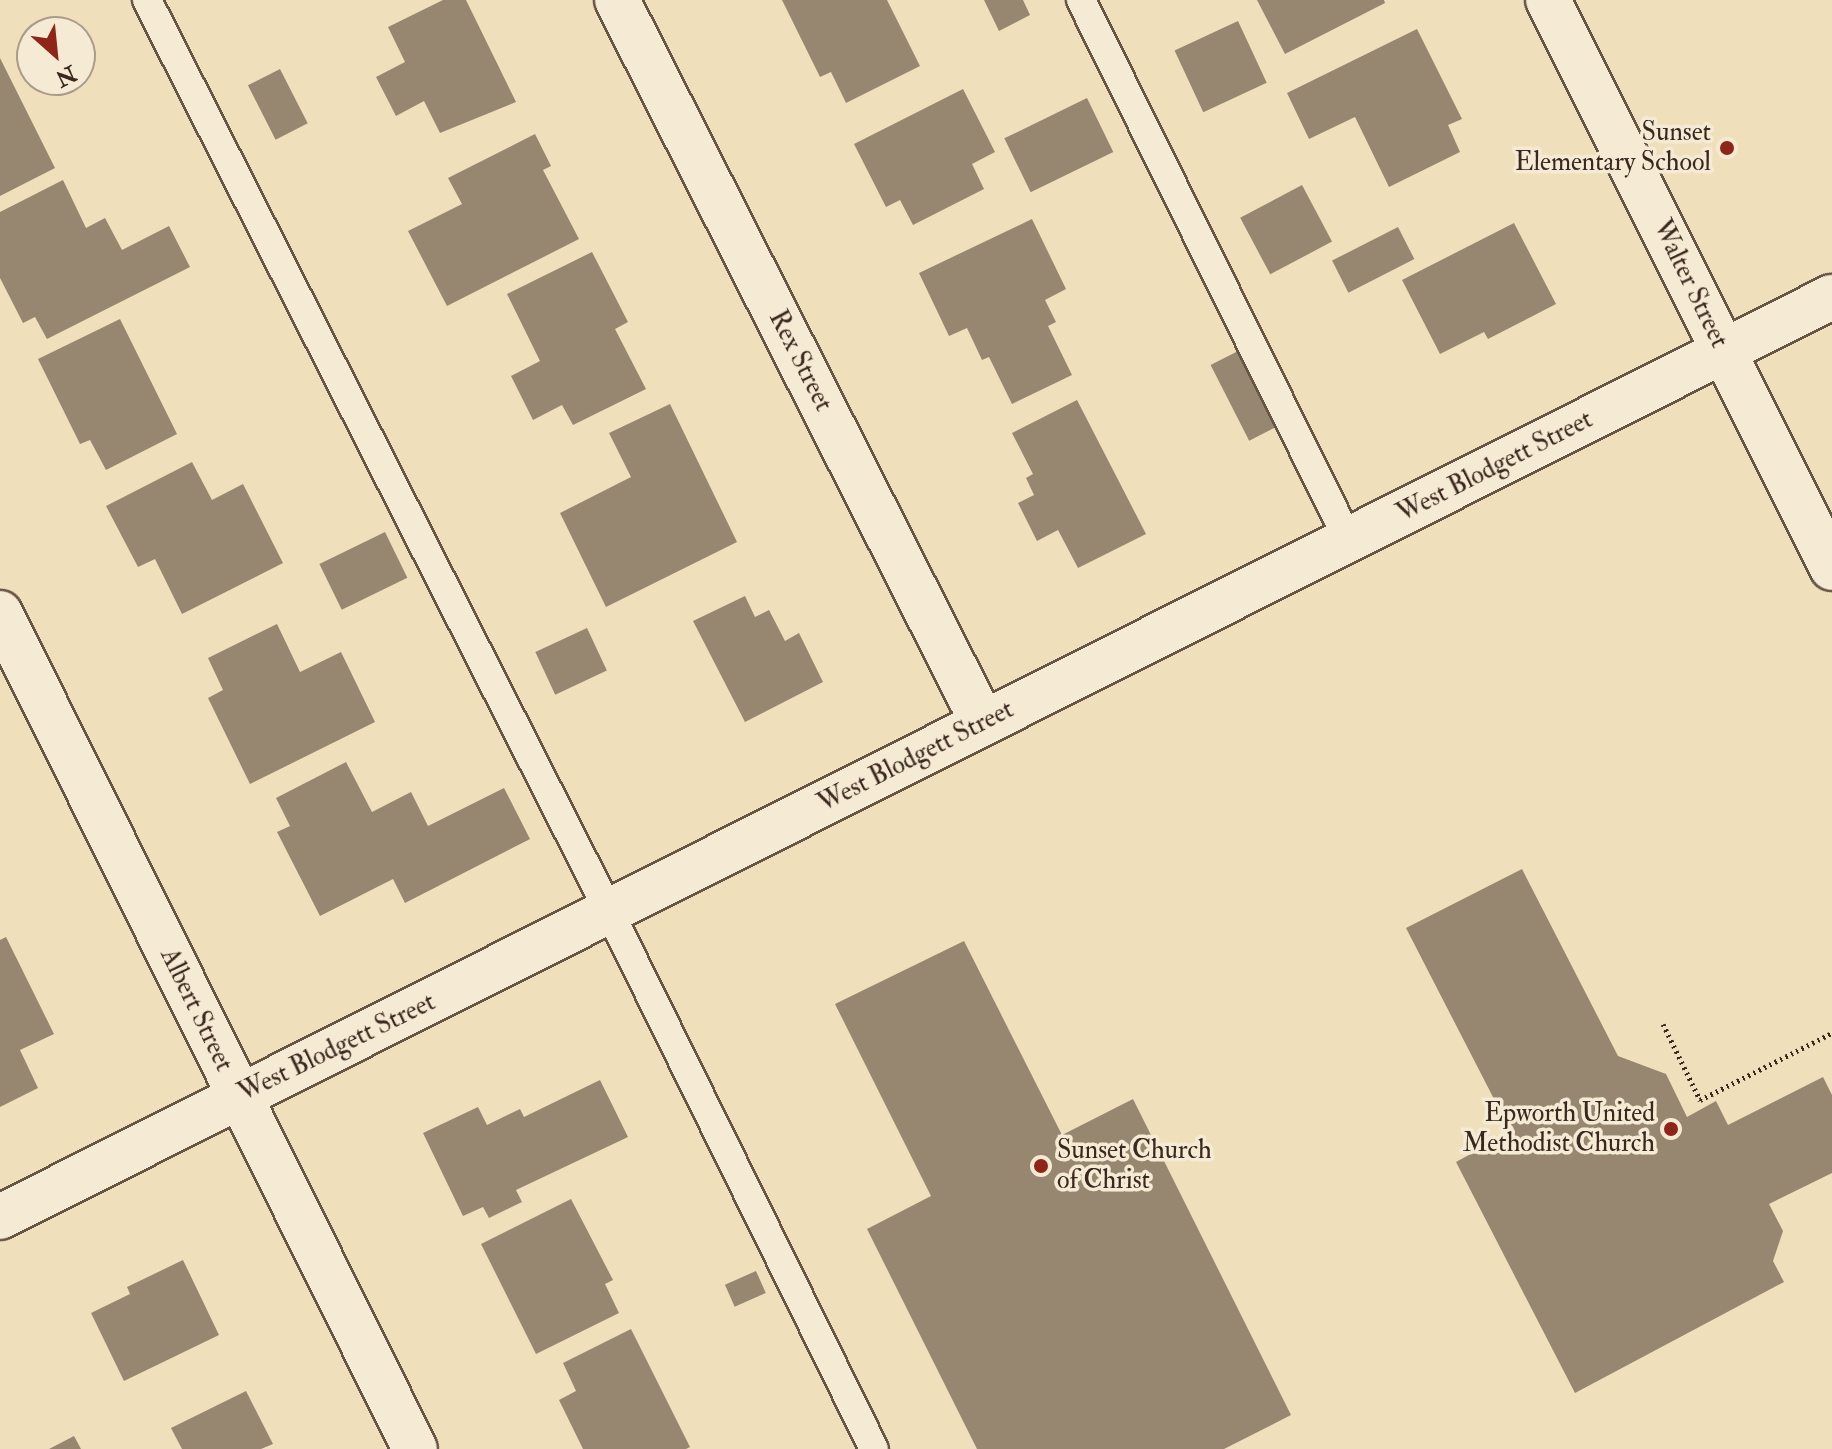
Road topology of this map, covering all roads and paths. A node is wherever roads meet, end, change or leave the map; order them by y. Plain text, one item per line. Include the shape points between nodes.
1 (147, 0) edge
2 (617, 0) edge
3 (1081, 0) edge
4 (1548, 0) edge
5 (1832, 297) edge
6 (1723, 351) junction
7 (1349, 541) junction
8 (1832, 568) edge
9 (0, 613) edge
10 (983, 723) junction
11 (610, 913) junction
12 (1663, 1024) dead end
13 (1832, 1033) edge
14 (239, 1098) junction
15 (0, 1217) edge
16 (415, 1449) edge
17 (874, 1449) edge

1 - 11 lane
2 - 10 street, Rex Street
3 - 7 lane
4 - 6 street, Walter Street
5 - 6 street, West Blodgett Street
6 - 7 street, West Blodgett Street
6 - 8 street, Walter Street
7 - 10 street, West Blodgett Street
9 - 14 street, Albert Street
10 - 11 street, West Blodgett Street
11 - 14 street, West Blodgett Street
11 - 17 lane
12 - 13 path via 1700,1100
14 - 15 street, West Blodgett Street
14 - 16 street, Albert Street

